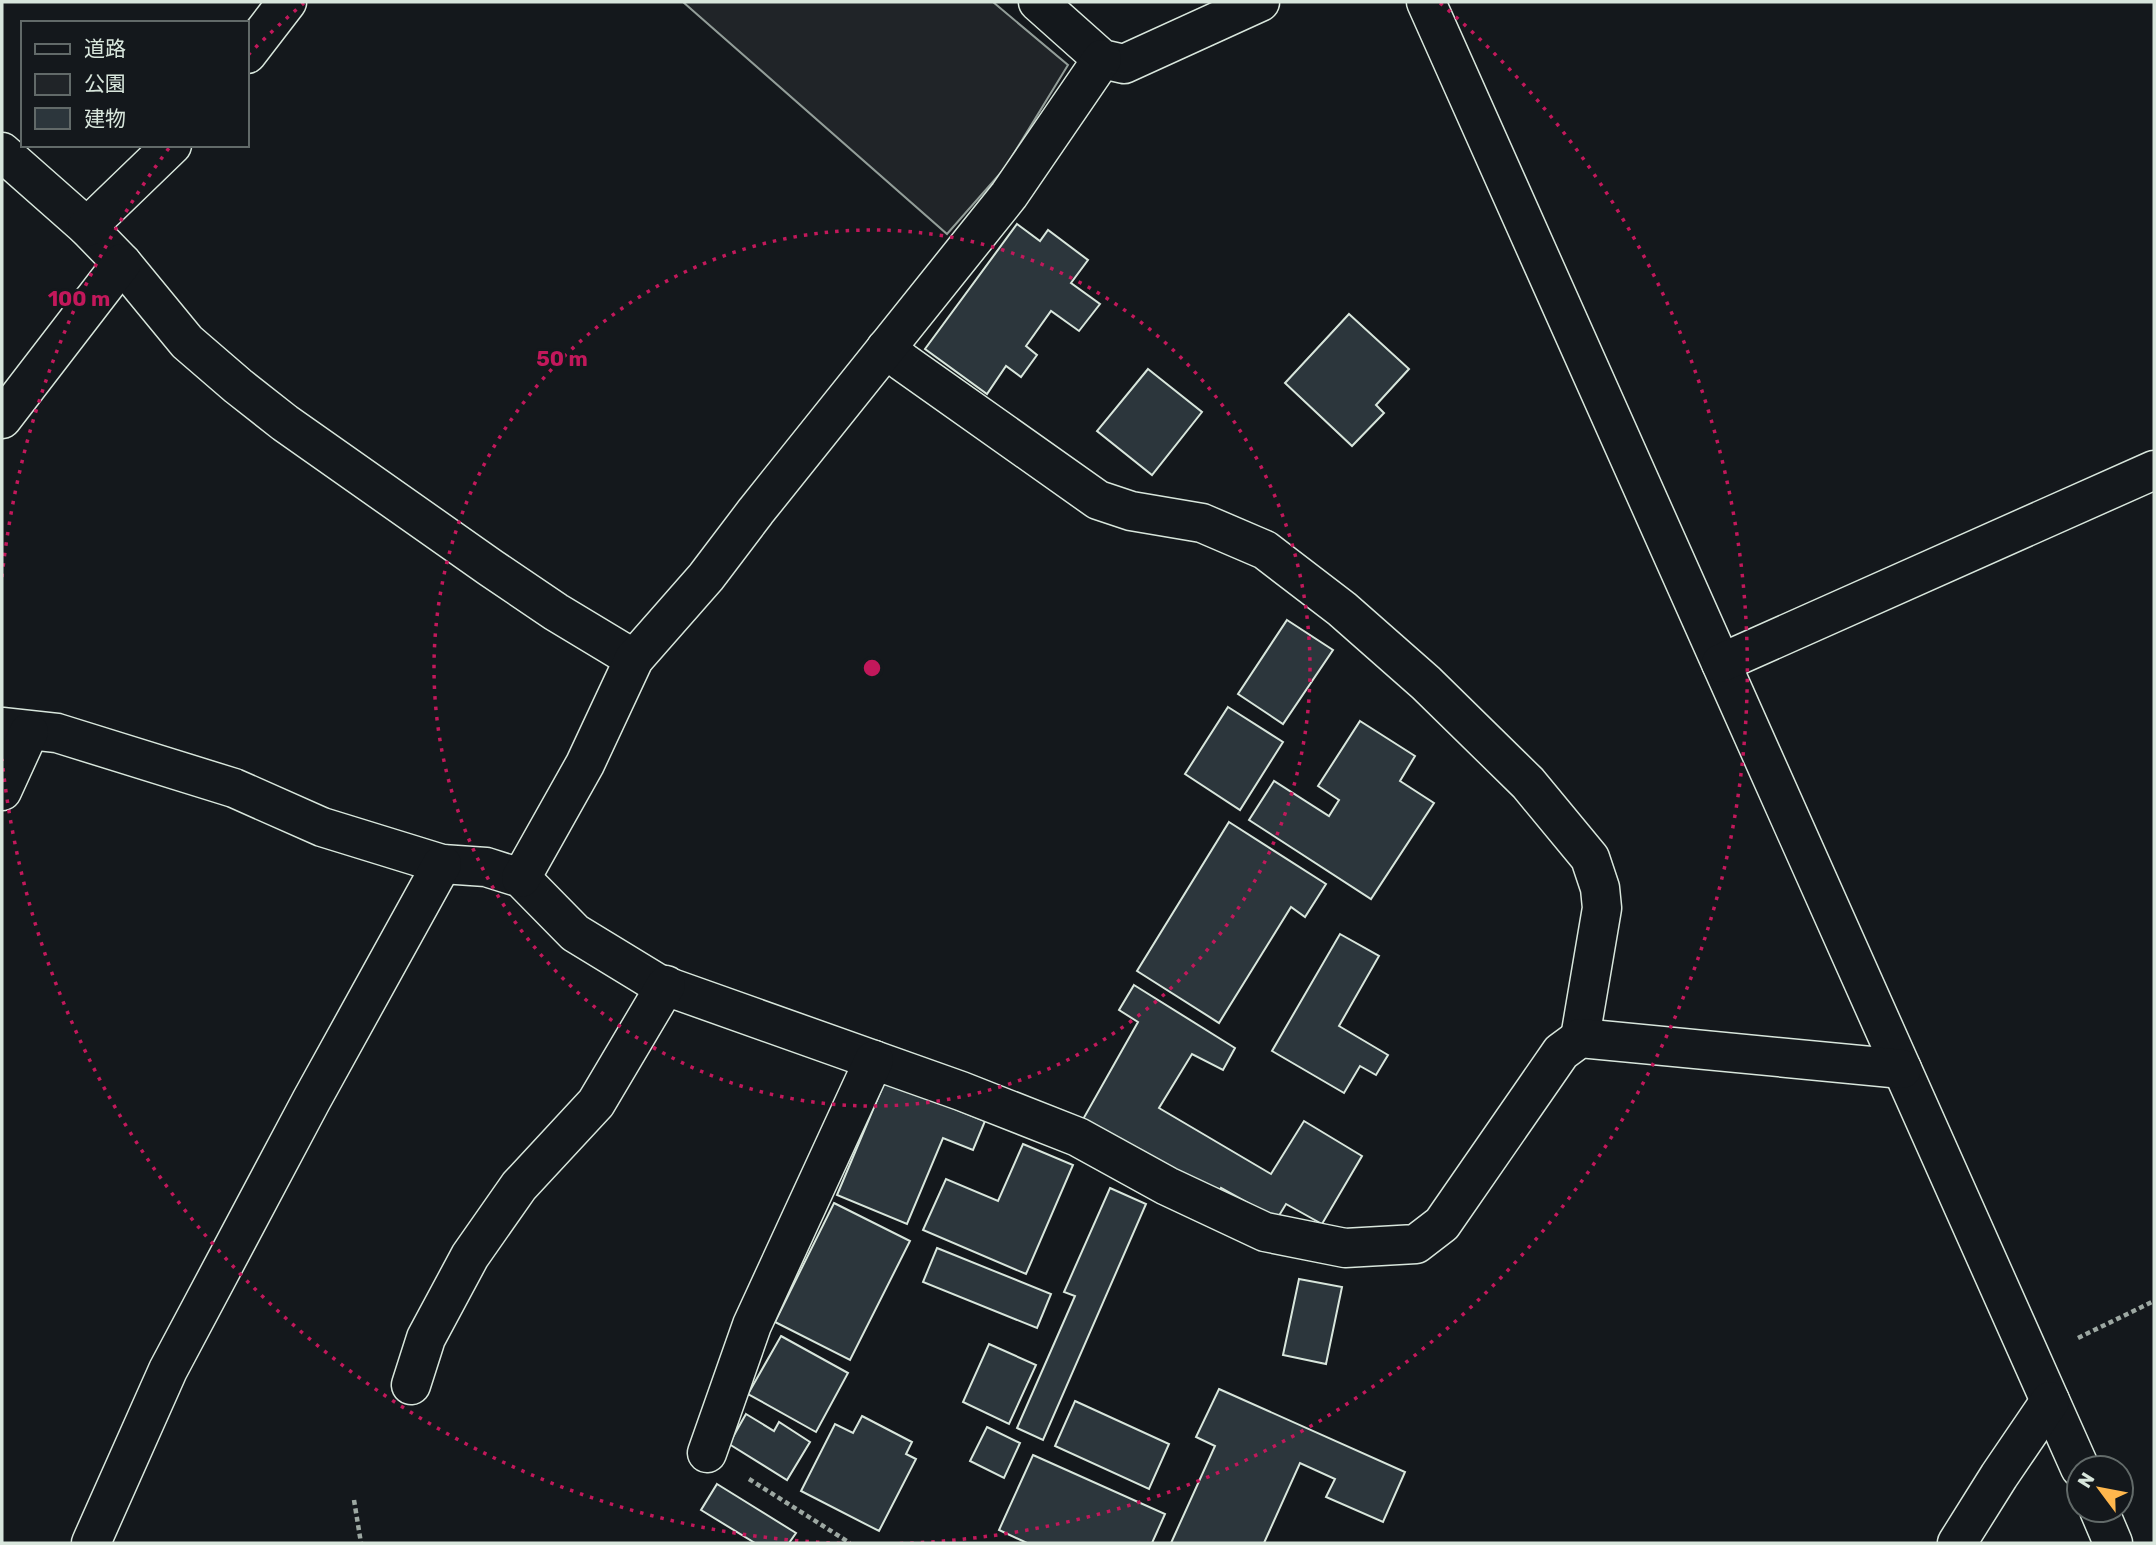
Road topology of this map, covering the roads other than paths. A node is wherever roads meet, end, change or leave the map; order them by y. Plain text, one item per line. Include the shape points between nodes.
1 (287, 2) edge
2 (1038, 2) edge
3 (1260, 2) edge
4 (1426, 2) edge
5 (248, 53) edge
6 (1102, 59) junction
7 (170, 147) edge
8 (2, 152) edge
9 (87, 228) junction
10 (121, 263) junction
11 (886, 348) junction
12 (2, 419) edge
13 (2154, 470) edge
14 (635, 659) junction
15 (1721, 663) junction
16 (15, 729) edge
17 (2, 791) edge
18 (442, 864) junction
19 (522, 878) junction
20 (666, 985) junction
21 (1580, 1038) junction
22 (874, 1060) junction
23 (1902, 1069) junction
24 (411, 1385) dead end
25 (2050, 1401) junction
26 (707, 1453) road end
27 (2074, 1454) edge
28 (2105, 1524) edge
29 (91, 1543) edge
30 (1957, 1543) edge
31 (2113, 1543) edge

1 - 5 street
2 - 6 street
3 - 6 street via 1124,64
4 - 15 street
6 - 11 street via 1009,195
7 - 9 street
8 - 9 street
9 - 10 street
10 - 12 street
10 - 14 street via 187,342 285,423 556,612
11 - 14 street via 706,578
11 - 21 street via 1098,500 1131,511 1202,523 1265,550 1408,666 1528,783 1590,858 1600,888 1602,908
13 - 15 street
14 - 19 street via 585,764
15 - 23 street
16 - 17 street
16 - 18 street via 57,733 234,789 322,827
18 - 19 street via 486,867
18 - 29 street via 168,1370
19 - 20 street via 575,933
20 - 22 street
20 - 24 street via 596,1103 519,1186 470,1256 426,1338
21 - 22 street via 1561,1052 1442,1224 1416,1244 1345,1248 1265,1232 1167,1186 1078,1136
21 - 23 street
22 - 26 street via 752,1325
23 - 25 street
25 - 27 street
25 - 30 street
28 - 31 street

